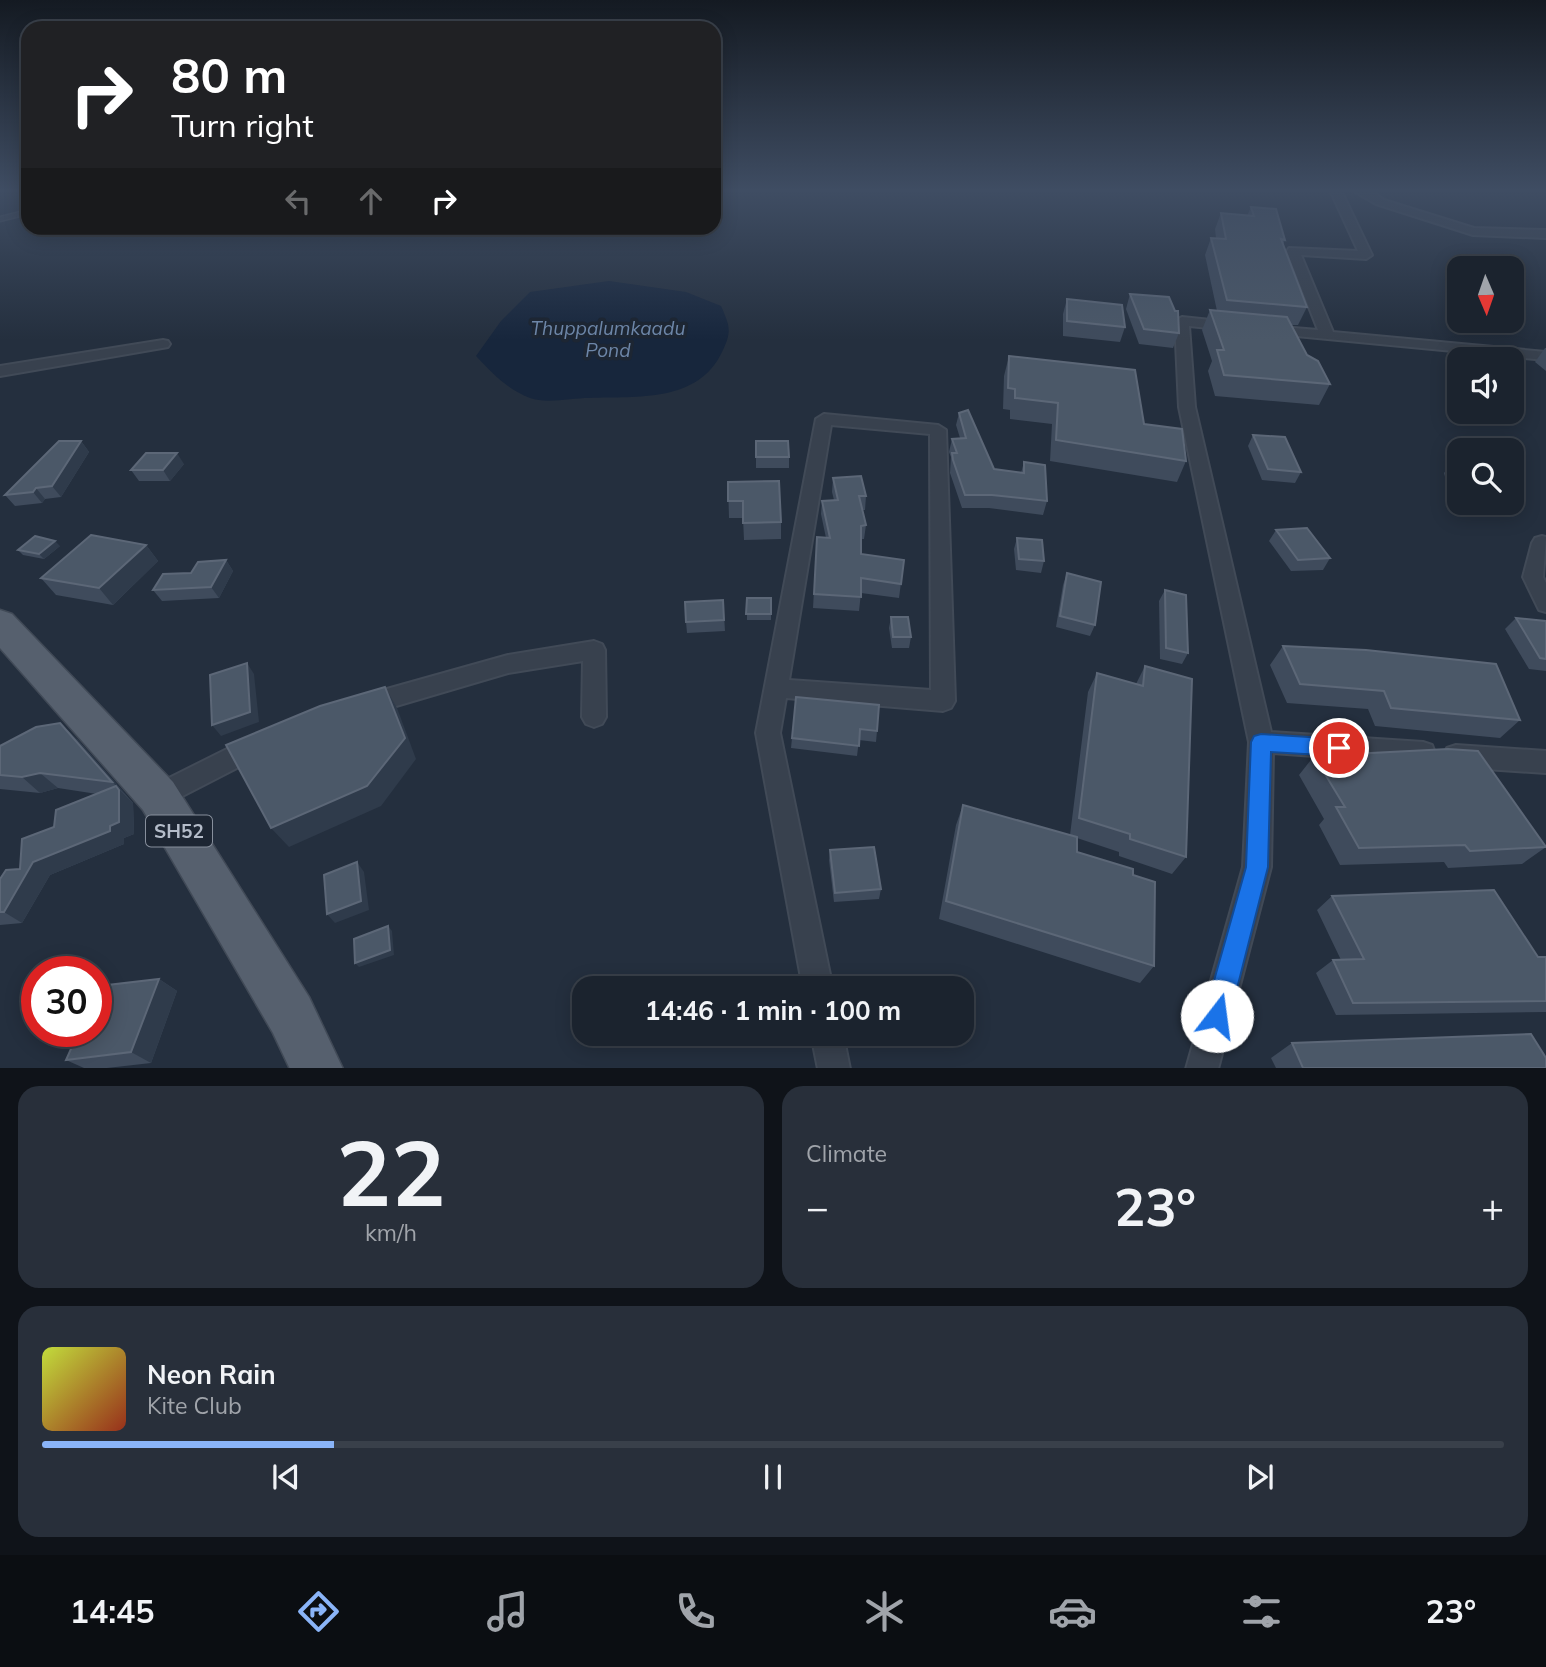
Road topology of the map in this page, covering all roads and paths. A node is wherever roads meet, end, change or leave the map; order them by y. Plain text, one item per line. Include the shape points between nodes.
1 (1359, 240) edge
2 (1328, 336) junction
3 (163, 344) dead end
4 (1546, 356) edge
5 (0, 372) edge
6 (1546, 545) edge
7 (1546, 604) edge
8 (0, 624) edge
9 (776, 688) junction
10 (353, 709) edge
11 (594, 717) dead end
12 (279, 737) edge
13 (1261, 742) junction
14 (1546, 762) edge
15 (158, 796) junction
16 (815, 976) edge
17 (829, 1046) edge
18 (317, 1068) edge
19 (834, 1068) edge
20 (1202, 1068) edge

1 - 2 street via 1366,255 1293,251
2 - 4 street
2 - 13 street via 1182,321 1187,407
3 - 5 street
6 - 7 street via 1542,543 1533,577
8 - 15 main road, SH52
9 - 9 street via 824,419 937,430 943,701
9 - 16 street via 768,733
10 - 11 street via 508,664 594,650
12 - 15 street
13 - 14 street
13 - 20 street via 1257,867
15 - 18 main road, SH52 via 291,1015
17 - 19 street

